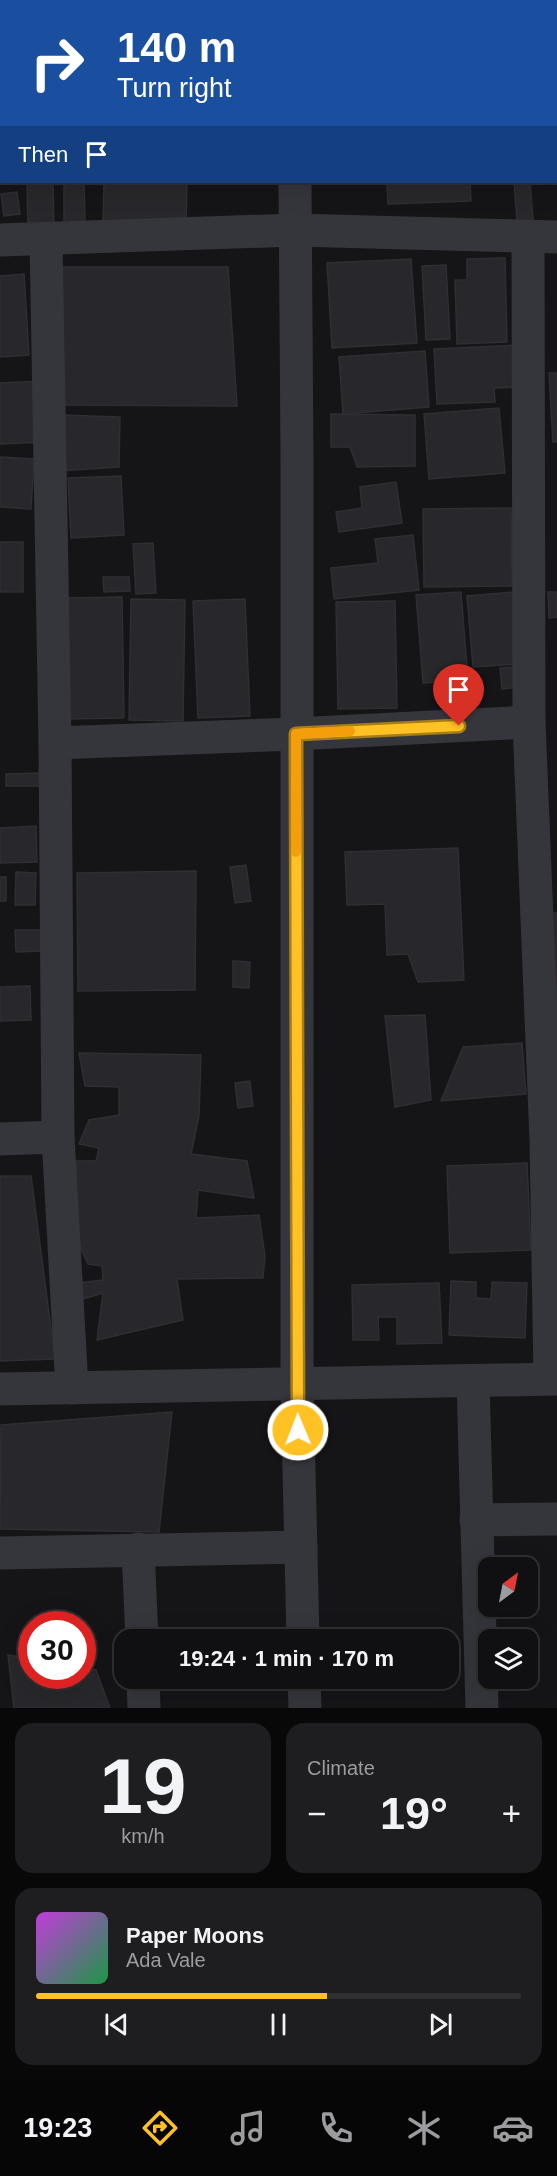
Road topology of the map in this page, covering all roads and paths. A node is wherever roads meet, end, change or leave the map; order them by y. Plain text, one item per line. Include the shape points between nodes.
1 (295, 183) edge
2 (295, 230) junction
3 (542, 237) edge
4 (46, 239) junction
5 (0, 240) edge
6 (529, 722) junction
7 (296, 734) junction
8 (55, 743) junction
9 (58, 1137) junction
10 (0, 1139) edge
11 (551, 1139) edge
12 (554, 1379) edge
13 (473, 1381) junction
14 (297, 1383) junction
15 (72, 1388) junction
16 (0, 1389) edge
17 (557, 1519) edge
18 (476, 1520) junction
19 (301, 1547) junction
20 (138, 1549) junction
21 (0, 1553) edge
22 (141, 1629) edge
23 (303, 1629) edge
24 (143, 1689) edge
25 (304, 1689) edge
26 (144, 1708) edge
27 (305, 1708) edge
28 (482, 1708) edge

1 - 2 street
2 - 3 street
2 - 4 street
2 - 7 street
3 - 6 street
4 - 5 street
4 - 8 street
6 - 7 street
6 - 11 street
7 - 8 street
7 - 14 street
8 - 9 street
9 - 10 street
9 - 15 street
11 - 12 street
12 - 13 street
13 - 14 street
13 - 18 street
14 - 15 street
14 - 19 street
15 - 16 street
17 - 18 street
18 - 28 street
19 - 20 street
19 - 23 street
20 - 21 street
20 - 22 street
24 - 26 street
25 - 27 street

